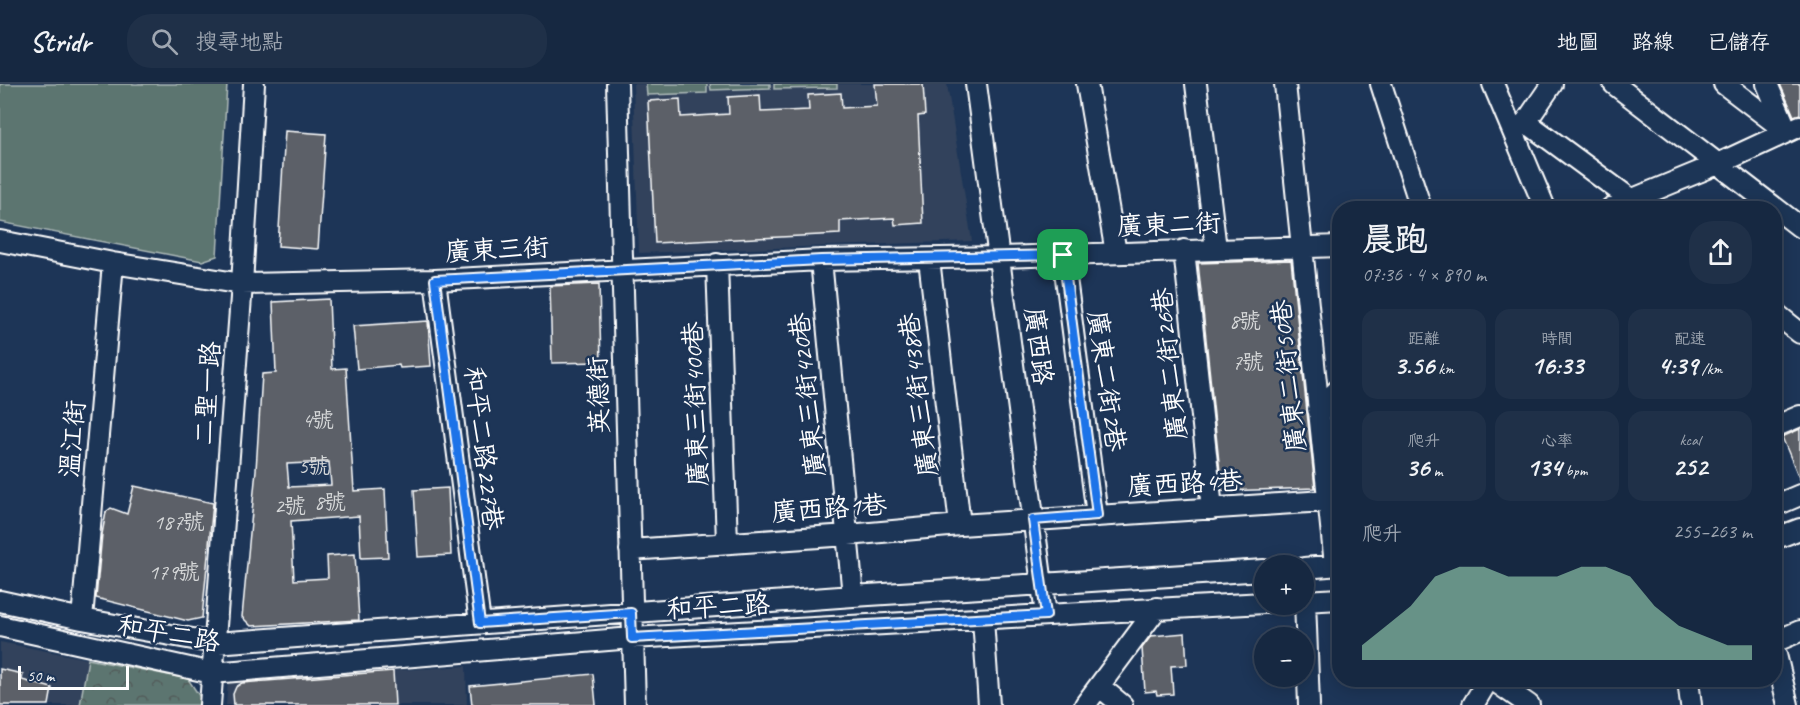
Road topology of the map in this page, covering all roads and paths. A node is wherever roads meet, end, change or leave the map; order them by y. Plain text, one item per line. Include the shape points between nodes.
1 (254, 84) edge
2 (616, 84) edge
3 (976, 84) edge
4 (1087, 84) edge
5 (1196, 84) edge
6 (1284, 84) edge
7 (1381, 84) edge
8 (1493, 84) edge
9 (1552, 84) edge
10 (1614, 84) edge
11 (1724, 84) edge
12 (1767, 84) edge
13 (1520, 127) junction
14 (1794, 129) edge
15 (1718, 164) junction
16 (1419, 201) edge
17 (1543, 201) edge
18 (1632, 201) edge
19 (1643, 201) edge
20 (1766, 201) edge
21 (1782, 213) edge
22 (1800, 227) edge
23 (0, 241) edge
24 (1302, 246) junction
25 (1332, 246) edge
26 (1216, 249) junction
27 (1184, 250) junction
28 (1116, 253) junction
29 (1063, 255) junction
30 (1000, 257) junction
31 (929, 259) junction
32 (821, 260) junction
33 (113, 263) junction
34 (717, 264) junction
35 (622, 269) junction
36 (435, 280) junction
37 (242, 284) junction
38 (1782, 318) edge
39 (1800, 333) edge
40 (1332, 396) edge
41 (1318, 409) junction
42 (1800, 416) edge
43 (1782, 424) edge
44 (1332, 490) edge
45 (1800, 495) edge
46 (1332, 501) edge
47 (1782, 503) edge
48 (1212, 509) junction
49 (1097, 515) junction
50 (1033, 520) junction
51 (960, 525) junction
52 (1800, 529) edge
53 (848, 535) junction
54 (1782, 536) edge
55 (727, 542) junction
56 (630, 550) junction
57 (1332, 565) edge
58 (1314, 567) edge
59 (1254, 571) edge
60 (1041, 583) junction
61 (852, 596) junction
62 (1332, 599) edge
63 (1314, 600) edge
64 (0, 601) edge
65 (1254, 603) edge
66 (1157, 608) junction
67 (631, 613) junction
68 (1046, 615) junction
69 (1305, 615) edge
70 (82, 619) junction
71 (983, 619) junction
72 (480, 623) junction
73 (0, 626) edge
74 (1800, 631) edge
75 (632, 638) junction
76 (1782, 640) edge
77 (215, 644) junction
78 (212, 673) junction
79 (1782, 679) edge
80 (1099, 686) junction
81 (1484, 687) edge
82 (1503, 687) edge
83 (1689, 687) edge
84 (210, 705) edge
85 (635, 705) edge
86 (989, 705) edge
87 (1084, 705) edge
88 (1122, 705) edge
89 (1309, 705) edge
90 (1473, 705) edge
91 (1529, 705) edge
92 (1690, 705) edge
93 (1788, 705) edge

1 - 37 street, 二聖一路
2 - 35 street, 英德街
3 - 30 street, 廣西路
4 - 28 street
5 - 26 street
6 - 24 street, 廣東二街50巷
7 - 16 street
8 - 13 street
9 - 13 street
10 - 15 street
11 - 14 street
12 - 14 street
13 - 17 street
13 - 18 street
14 - 15 street
15 - 19 street
15 - 20 street
21 - 22 street
23 - 33 street, 廣東三街
24 - 25 street, 廣東二街
24 - 26 street, 廣東二街
24 - 41 street, 廣東二街50巷
26 - 27 street, 廣東二街
27 - 28 street, 廣東二街
27 - 48 street, 廣東二街26巷
28 - 29 street, 廣東二街
29 - 30 street, 廣東二街
29 - 49 street, 廣東二街2巷
30 - 31 street, 廣東三街
30 - 50 street, 廣西路
31 - 32 street, 廣東三街
31 - 51 street, 廣東三街438巷
32 - 34 street, 廣東三街
32 - 53 street, 廣東三街420巷
33 - 37 street, 廣東三街
33 - 70 street, 溫江街
34 - 35 street, 廣東三街
34 - 55 street, 廣東三街400巷
35 - 36 street, 廣東三街
35 - 56 street, 英德街
36 - 37 street, 廣東三街
36 - 72 street, 和平二路227巷
37 - 77 street, 二聖一路
38 - 39 street
40 - 41 street
41 - 44 street, 廣東二街50巷
42 - 43 street
45 - 47 street
46 - 48 street, 廣西路4巷
48 - 49 street, 廣西路4巷
49 - 50 street, 廣西路4巷
50 - 51 street, 廣西路1巷
50 - 60 street, 廣西路
51 - 53 street, 廣西路1巷
52 - 54 street
53 - 55 street, 廣西路1巷
53 - 61 street, 廣東三街420巷
55 - 56 street, 廣西路1巷
56 - 67 street, 英德街
57 - 58 street
59 - 60 street, 和平二路
60 - 61 street, 和平二路
60 - 68 street, 廣西路
61 - 67 street, 和平二路
62 - 63 street
64 - 70 street, 和平二路
65 - 66 street, 和平二路
66 - 68 street, 和平二路
66 - 80 street
67 - 72 street, 和平二路
67 - 75 street, 英德街
68 - 71 street, 和平二路
69 - 89 street
70 - 77 street, 和平二路
71 - 75 street, 和平二路
71 - 86 street
72 - 77 street, 和平二路
73 - 78 street, 和平二路
74 - 76 street
75 - 78 street, 和平二路
75 - 85 street, 英德街
77 - 78 street, 二聖一路
78 - 84 street, 二聖一路
79 - 93 street
80 - 87 street
80 - 88 street
81 - 90 street
82 - 91 street
83 - 92 street

